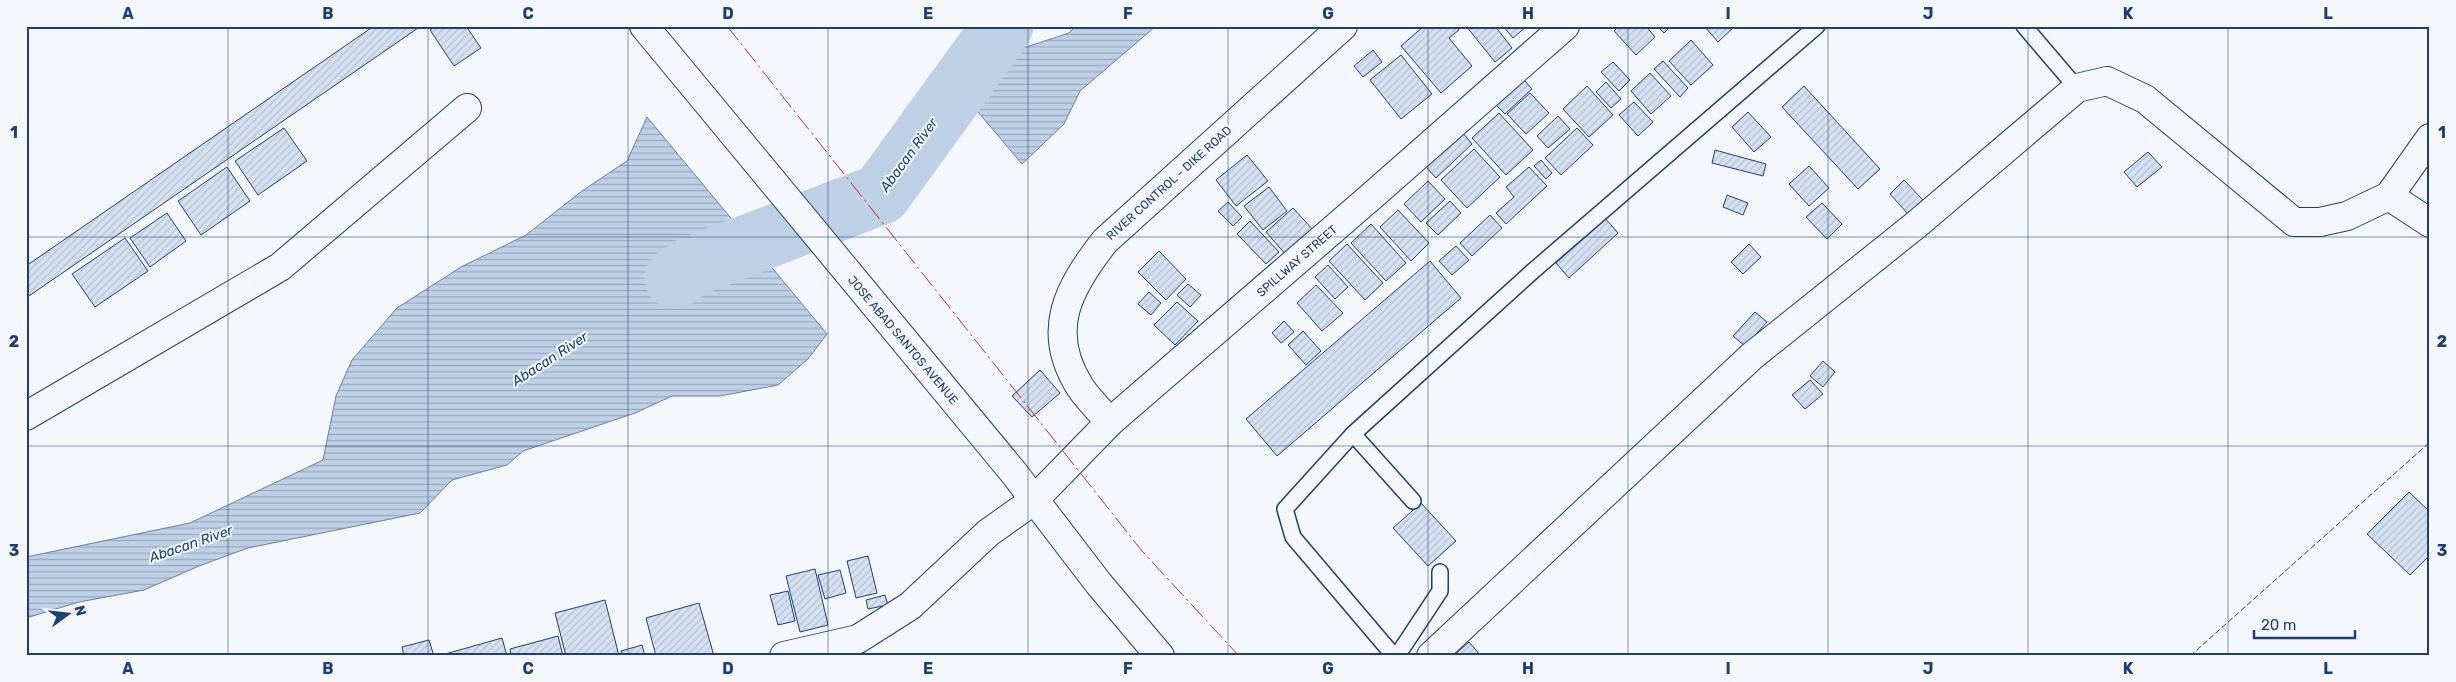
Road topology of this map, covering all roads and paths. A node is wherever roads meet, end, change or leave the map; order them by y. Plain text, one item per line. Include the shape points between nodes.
1 (644, 26) edge
2 (1343, 26) edge
3 (1565, 26) edge
4 (1817, 26) edge
5 (2024, 26) edge
6 (2077, 88) junction
7 (467, 108) dead end
8 (2430, 138) edge
9 (2389, 196) junction
10 (2430, 223) edge
11 (26, 416) edge
12 (1110, 422) junction
13 (1353, 434) junction
14 (1033, 501) junction
15 (1413, 501) dead end
16 (1440, 572) dead end
17 (784, 656) edge
18 (1160, 656) edge
19 (1395, 656) edge
20 (1431, 656) edge

1 - 14 main road, JOSE ABAD SANTOS AVENUE via 1014,473
2 - 12 main road, RIVER CONTROL - DIKE ROAD via 1105,241 1080,273 1067,302 1062,330 1066,361 1081,388
3 - 12 main road, SPILLWAY STREET
4 - 13 lane via 1533,271
5 - 6 lane
6 - 9 main road via 2107,81 2146,99 2294,222 2320,222 2347,216
6 - 20 main road via 1917,224 1752,356
7 - 11 main road via 280,267
8 - 9 main road
9 - 10 main road
12 - 14 main road, SPILLWAY STREET
13 - 15 lane
13 - 19 lane via 1285,509 1293,537
14 - 17 main road, SPILLWAY STREET via 988,533 910,606 858,639
14 - 18 main road, JOSE ABAD SANTOS AVENUE
16 - 19 lane via 1440,591

